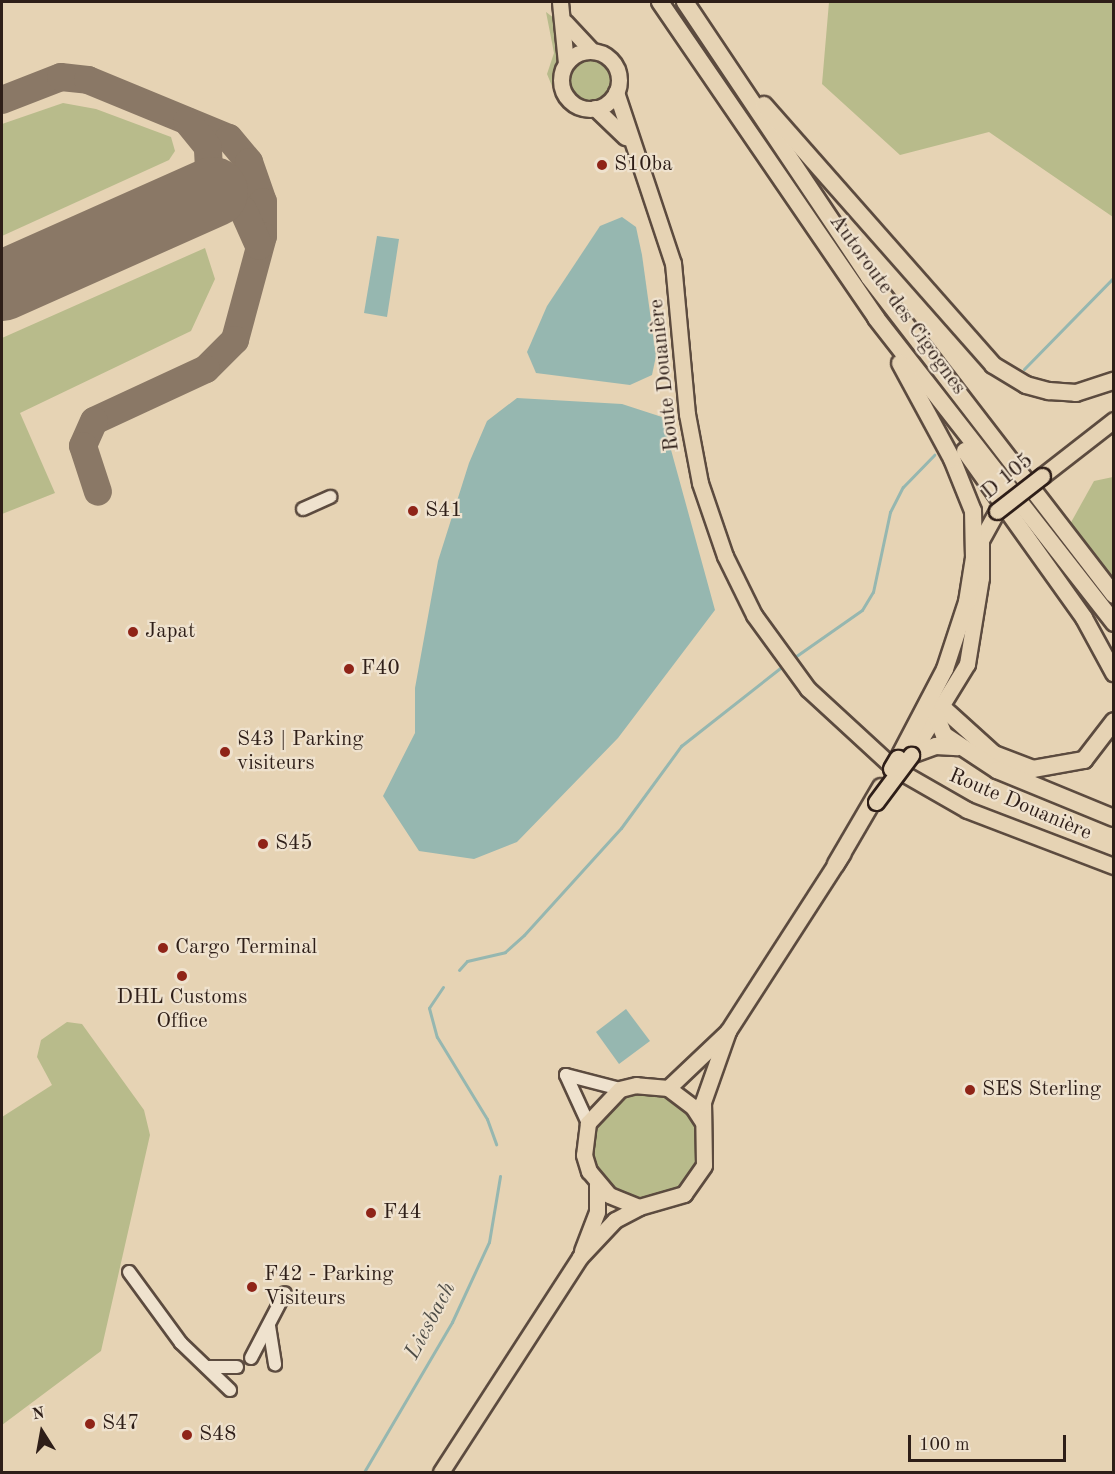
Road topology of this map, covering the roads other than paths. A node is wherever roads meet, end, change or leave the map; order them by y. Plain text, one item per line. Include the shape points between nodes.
1 (560, 2) edge
2 (660, 2) edge
3 (685, 2) edge
4 (565, 21) junction
5 (591, 50) junction
6 (727, 62) junction
7 (566, 63) junction
8 (616, 92) junction
9 (595, 108) junction
10 (631, 145) junction
11 (876, 318) junction
12 (1113, 381) edge
13 (1113, 420) edge
14 (330, 498) dead end
15 (303, 509) dead end
16 (1113, 595) edge
17 (1113, 623) edge
18 (1113, 673) edge
19 (939, 712) junction
20 (1113, 721) edge
21 (958, 747) junction
22 (904, 757) junction
23 (1113, 818) edge
24 (836, 864) junction
25 (1113, 866) edge
26 (728, 1031) junction
27 (668, 1088) junction
28 (620, 1089) junction
29 (702, 1121) junction
30 (588, 1124) junction
31 (597, 1184) junction
32 (639, 1207) junction
33 (580, 1257) junction
34 (129, 1272) dead end
35 (285, 1293) dead end
36 (269, 1326) junction
37 (251, 1358) dead end
38 (275, 1365) dead end
39 (207, 1366) junction
40 (237, 1367) dead end
41 (230, 1390) dead end
42 (441, 1473) edge

1 - 4 main road
2 - 11 highway, Autoroute des Cigognes
3 - 6 highway, Autoroute des Cigognes
4 - 5 main road
4 - 7 main road
5 - 7 main road
5 - 8 main road via 613,62
6 - 12 highway via 993,365 1026,385 1049,391 1076,393
6 - 16 highway, Autoroute des Cigognes via 869,277
7 - 9 main road via 564,94 578,106
8 - 9 main road
8 - 10 main road, Route Douanière
9 - 10 main road, Route Douanière
10 - 25 main road, Route Douanière via 655,198 673,263 687,414 700,483 736,581 781,656 852,734 894,768 967,810
11 - 17 highway, Autoroute des Cigognes
11 - 18 highway via 1084,618
11 - 22 highway via 952,459 973,511 974,558 967,602 945,669
13 - 19 main road, D 105, bridge via 997,511 981,540 981,578 967,664
14 - 15 street
19 - 20 highway via 994,754 1033,769 1084,760
19 - 21 highway via 944,735
19 - 22 main road
21 - 22 highway
21 - 23 highway via 1046,794
22 - 24 main road, bridge
22 - 24 highway, bridge via 886,778
24 - 26 main road
26 - 27 main road
26 - 29 main road via 703,1102
27 - 28 main road via 636,1085
27 - 29 main road via 693,1107
28 - 30 main road via 601,1104
28 - 30 street via 566,1075
29 - 32 main road via 704,1165 695,1182 670,1202
30 - 31 main road via 584,1155
31 - 32 main road
31 - 33 main road via 597,1212
32 - 33 main road via 615,1220
33 - 42 main road
34 - 39 street via 181,1343
35 - 36 street
36 - 37 street
36 - 38 street
39 - 40 street
39 - 41 street

